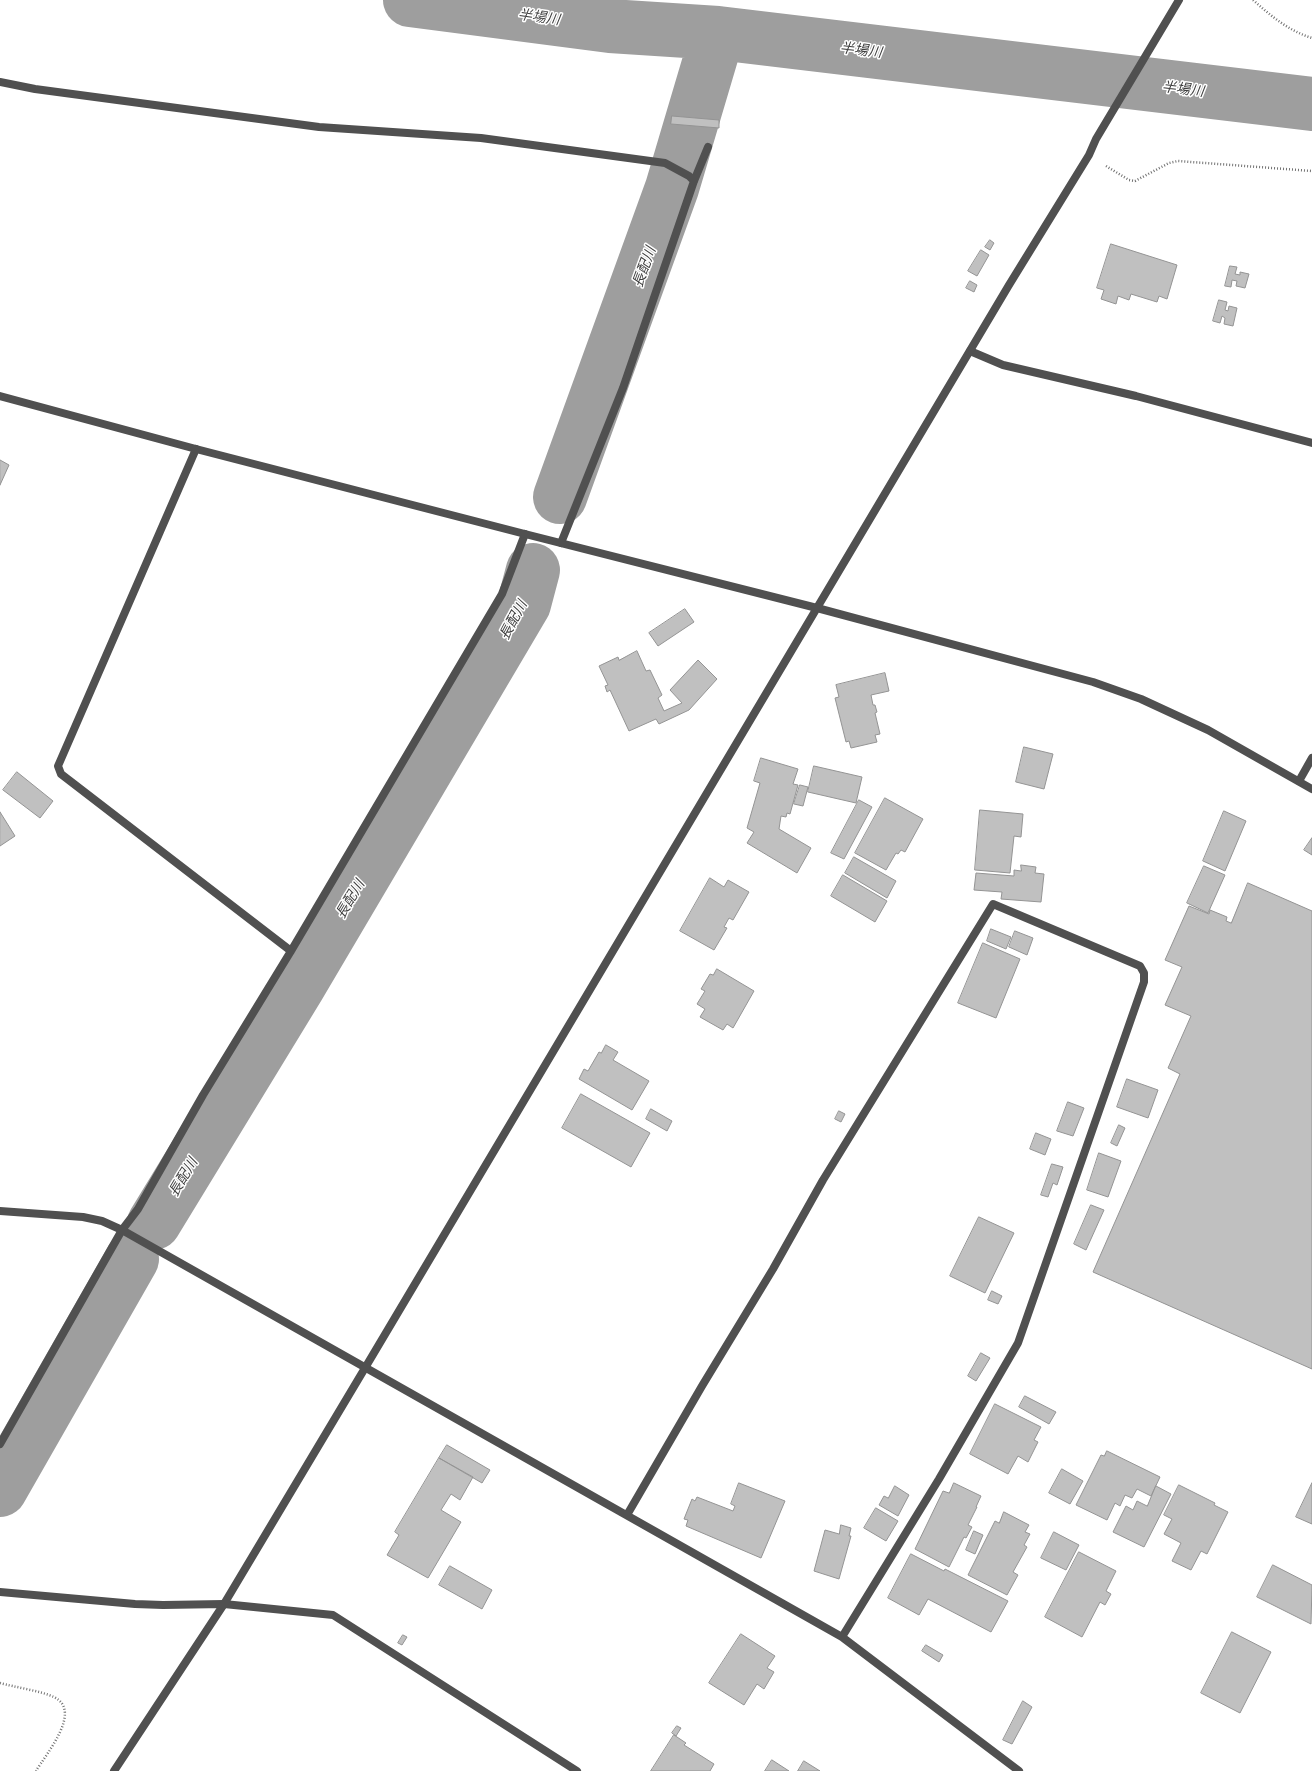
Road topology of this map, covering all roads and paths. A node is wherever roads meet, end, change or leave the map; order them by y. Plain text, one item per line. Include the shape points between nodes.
1 (1179, 0) edge
2 (1253, 0) edge
3 (1312, 38) edge
4 (0, 82) edge
5 (708, 147) dead end
6 (1089, 155) junction
7 (1312, 171) edge
8 (692, 179) junction
9 (970, 351) junction
10 (0, 396) edge
11 (1312, 443) edge
12 (196, 449) junction
13 (525, 534) junction
14 (561, 544) junction
15 (817, 608) junction
16 (1312, 758) edge
17 (1299, 781) junction
18 (1312, 789) edge
19 (291, 951) junction
20 (0, 1211) edge
21 (122, 1230) junction
22 (365, 1368) junction
23 (0, 1444) edge
24 (627, 1515) junction
25 (0, 1592) edge
26 (224, 1604) junction
27 (842, 1637) junction
28 (0, 1683) edge
29 (36, 1771) edge
30 (114, 1771) edge
31 (577, 1771) edge
32 (1019, 1771) edge

1 - 6 street
2 - 3 path via 1281,24
4 - 8 street via 35,89 319,127 481,138 665,163
5 - 8 street
6 - 7 path via 1129,180 1135,180 1178,161
6 - 9 street
8 - 14 street via 623,388
9 - 11 street via 1003,365 1136,396
9 - 15 street
10 - 12 street
12 - 13 street
12 - 19 street via 58,766 61,774
13 - 14 street
13 - 19 street via 502,594
14 - 15 street
15 - 17 street via 1107,686 1142,699 1208,730
15 - 22 street
16 - 17 street
17 - 18 street
19 - 21 street via 203,1095 138,1209
20 - 21 street via 83,1217
21 - 22 street
21 - 23 street
22 - 24 street
22 - 26 street
24 - 27 street
24 - 27 street via 823,1180 993,904 1140,966 1144,973 1144,982 1018,1343 939,1479
25 - 26 street via 135,1604
26 - 30 street
26 - 31 street via 334,1615
27 - 32 street
28 - 29 path via 54,1697 64,1706 66,1718 60,1732

